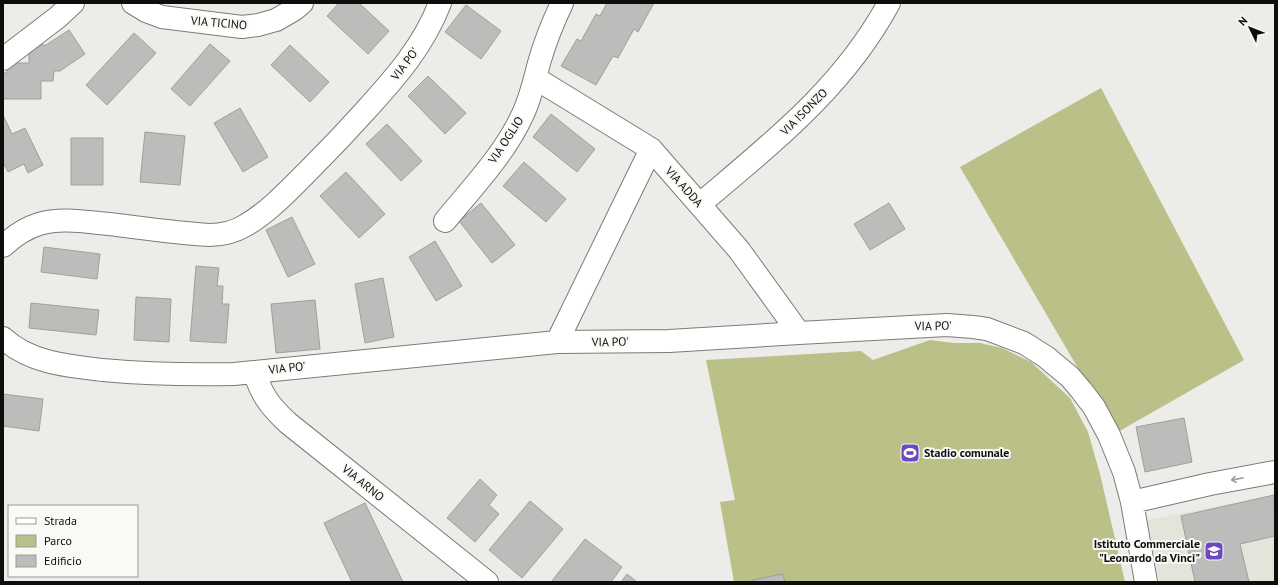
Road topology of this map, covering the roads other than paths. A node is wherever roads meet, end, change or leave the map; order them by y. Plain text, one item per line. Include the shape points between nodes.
1 (73, 3) edge
2 (133, 3) edge
3 (302, 3) edge
4 (440, 3) edge
5 (562, 3) edge
6 (889, 3) edge
7 (190, 12) edge
8 (3, 59) edge
9 (535, 78) junction
10 (651, 149) junction
11 (700, 204) junction
12 (445, 221) dead end
13 (3, 246) edge
14 (799, 333) junction
15 (3, 338) edge
16 (556, 342) junction
17 (254, 372) junction
18 (1275, 472) edge
19 (1132, 502) junction
20 (487, 582) edge
21 (1146, 582) edge

1 - 8 street
2 - 7 street, VIA TICINO via 154,14
3 - 7 street, VIA TICINO via 276,20 258,25 235,26
4 - 13 street, VIA PO' via 419,45 387,88 292,187 247,225 224,234 209,235 91,222 55,221 33,227
5 - 9 street, VIA OGLIO
6 - 11 street, VIA ISONZO via 861,48 814,104
9 - 10 street, VIA ADDA
9 - 12 street, VIA OGLIO via 522,118 510,138
10 - 11 street, VIA ADDA
10 - 16 street
11 - 14 street, VIA ADDA via 739,250
14 - 16 street, VIA PO' via 669,341
14 - 19 street, VIA PO' via 947,325 987,329 1024,343 1058,366 1094,407 1124,472
15 - 17 street, VIA PO' via 37,358 89,368 183,375
16 - 17 street, VIA PO'
17 - 20 street, VIA ARNO via 266,401 288,423
18 -> 19 street
19 - 21 street, VIA PO'

